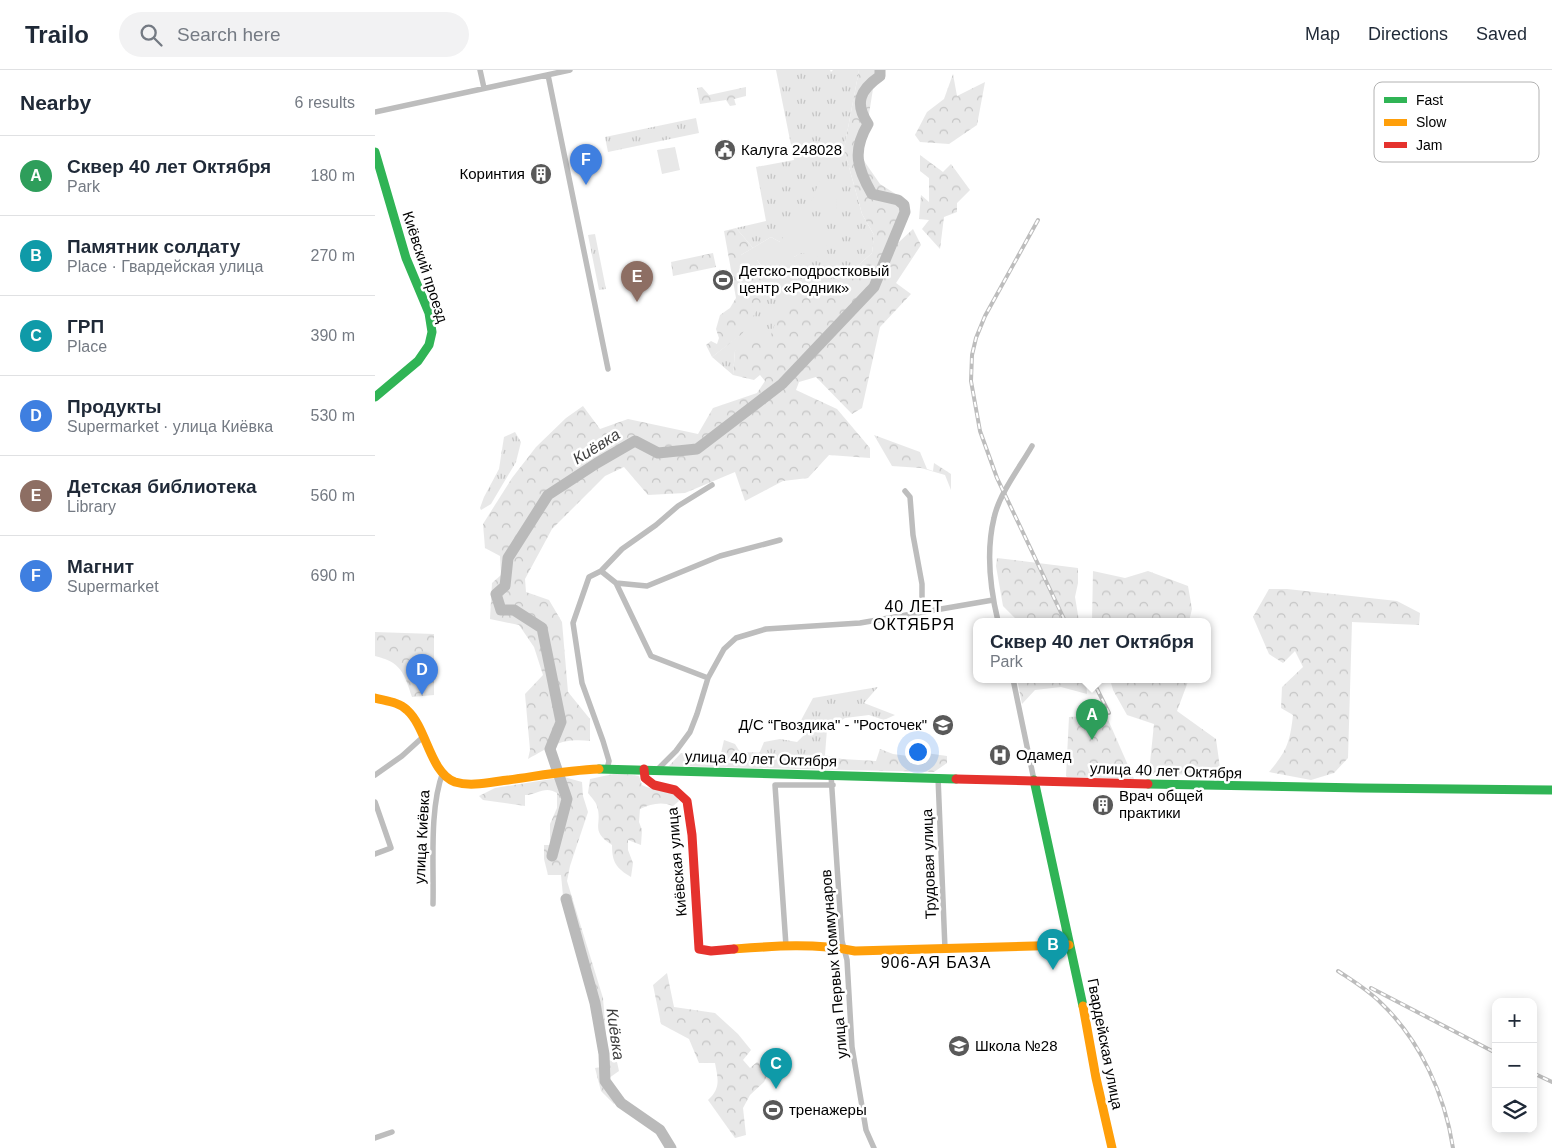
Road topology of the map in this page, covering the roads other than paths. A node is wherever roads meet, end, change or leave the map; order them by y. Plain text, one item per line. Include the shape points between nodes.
1 (480, 70) edge
2 (571, 70) edge
3 (548, 75) junction
4 (484, 88) junction
5 (375, 112) edge
6 (375, 152) edge
7 (608, 369) dead end
8 (375, 397) edge
9 (1032, 446) dead end
10 (712, 485) dead end
11 (905, 491) dead end
12 (780, 540) dead end
13 (601, 571) junction
14 (616, 583) junction
15 (993, 600) junction
16 (922, 612) junction
17 (997, 618) edge
18 (708, 678) junction
19 (1014, 683) edge
20 (375, 698) edge
21 (424, 736) junction
22 (607, 768) junction
23 (645, 769) junction
24 (658, 770) junction
25 (443, 772) junction
26 (375, 775) edge
27 (831, 775) junction
28 (938, 777) junction
29 (1034, 780) junction
30 (480, 784) joint
31 (833, 785) junction
32 (1552, 790) edge
33 (375, 802) edge
34 (375, 854) edge
35 (433, 904) dead end
36 (1069, 945) junction
37 (786, 946) junction
38 (844, 948) junction
39 (945, 949) junction
40 (393, 1132) dead end
41 (375, 1138) edge
42 (874, 1148) edge
43 (1112, 1148) edge

1 - 4 street
2 - 3 street
3 - 4 street
3 - 7 street
4 - 5 street
6 - 8 main road, Киёвский проезд via 411,274 430,317 432,330 431,342 424,355
9 - 15 street via 994,517 989,553
10 - 13 street via 678,506 622,549
11 - 16 street via 910,497 922,584
12 - 14 street via 720,556 647,586
13 - 14 street
13 - 22 street via 589,577 573,623 582,683 609,761
14 - 18 street via 651,656
15 - 16 street
15 - 17 street
16 - 18 street via 860,623 751,632 736,638 724,649
18 - 24 street via 690,732
19 - 29 street
20 - 21 main road, улица Киёвка via 408,710
21 - 25 main road, улица Киёвка
21 - 26 street via 403,756
22 - 23 main road, улица 40 лет Октября
22 - 30 main road, улица 40 лет Октября
23 - 24 main road, улица 40 лет Октября
23 - 37 main road, Киёвская улица via 645,778 654,785 675,790 687,801 699,949
24 - 27 main road, улица 40 лет Октября
25 - 30 main road, улица Киёвка via 452,780
25 - 35 street, улица Киёвка via 437,789
27 - 28 main road, улица 40 лет Октября
27 - 31 street, улица Первых Коммунаров
28 - 29 main road, улица 40 лет Октября
28 - 39 street, Трудовая улица
29 - 32 main road, улица 40 лет Октября via 1254,787
29 - 36 main road, Гвардейская улица
31 - 37 street via 775,785
31 - 38 street, улица Первых Коммунаров
33 - 34 street via 391,848
36 - 39 main road
36 - 43 main road, Гвардейская улица
37 - 38 main road
38 - 39 main road via 855,951
38 - 42 street, улица Первых Коммунаров via 852,1047 866,1130
40 - 41 street

